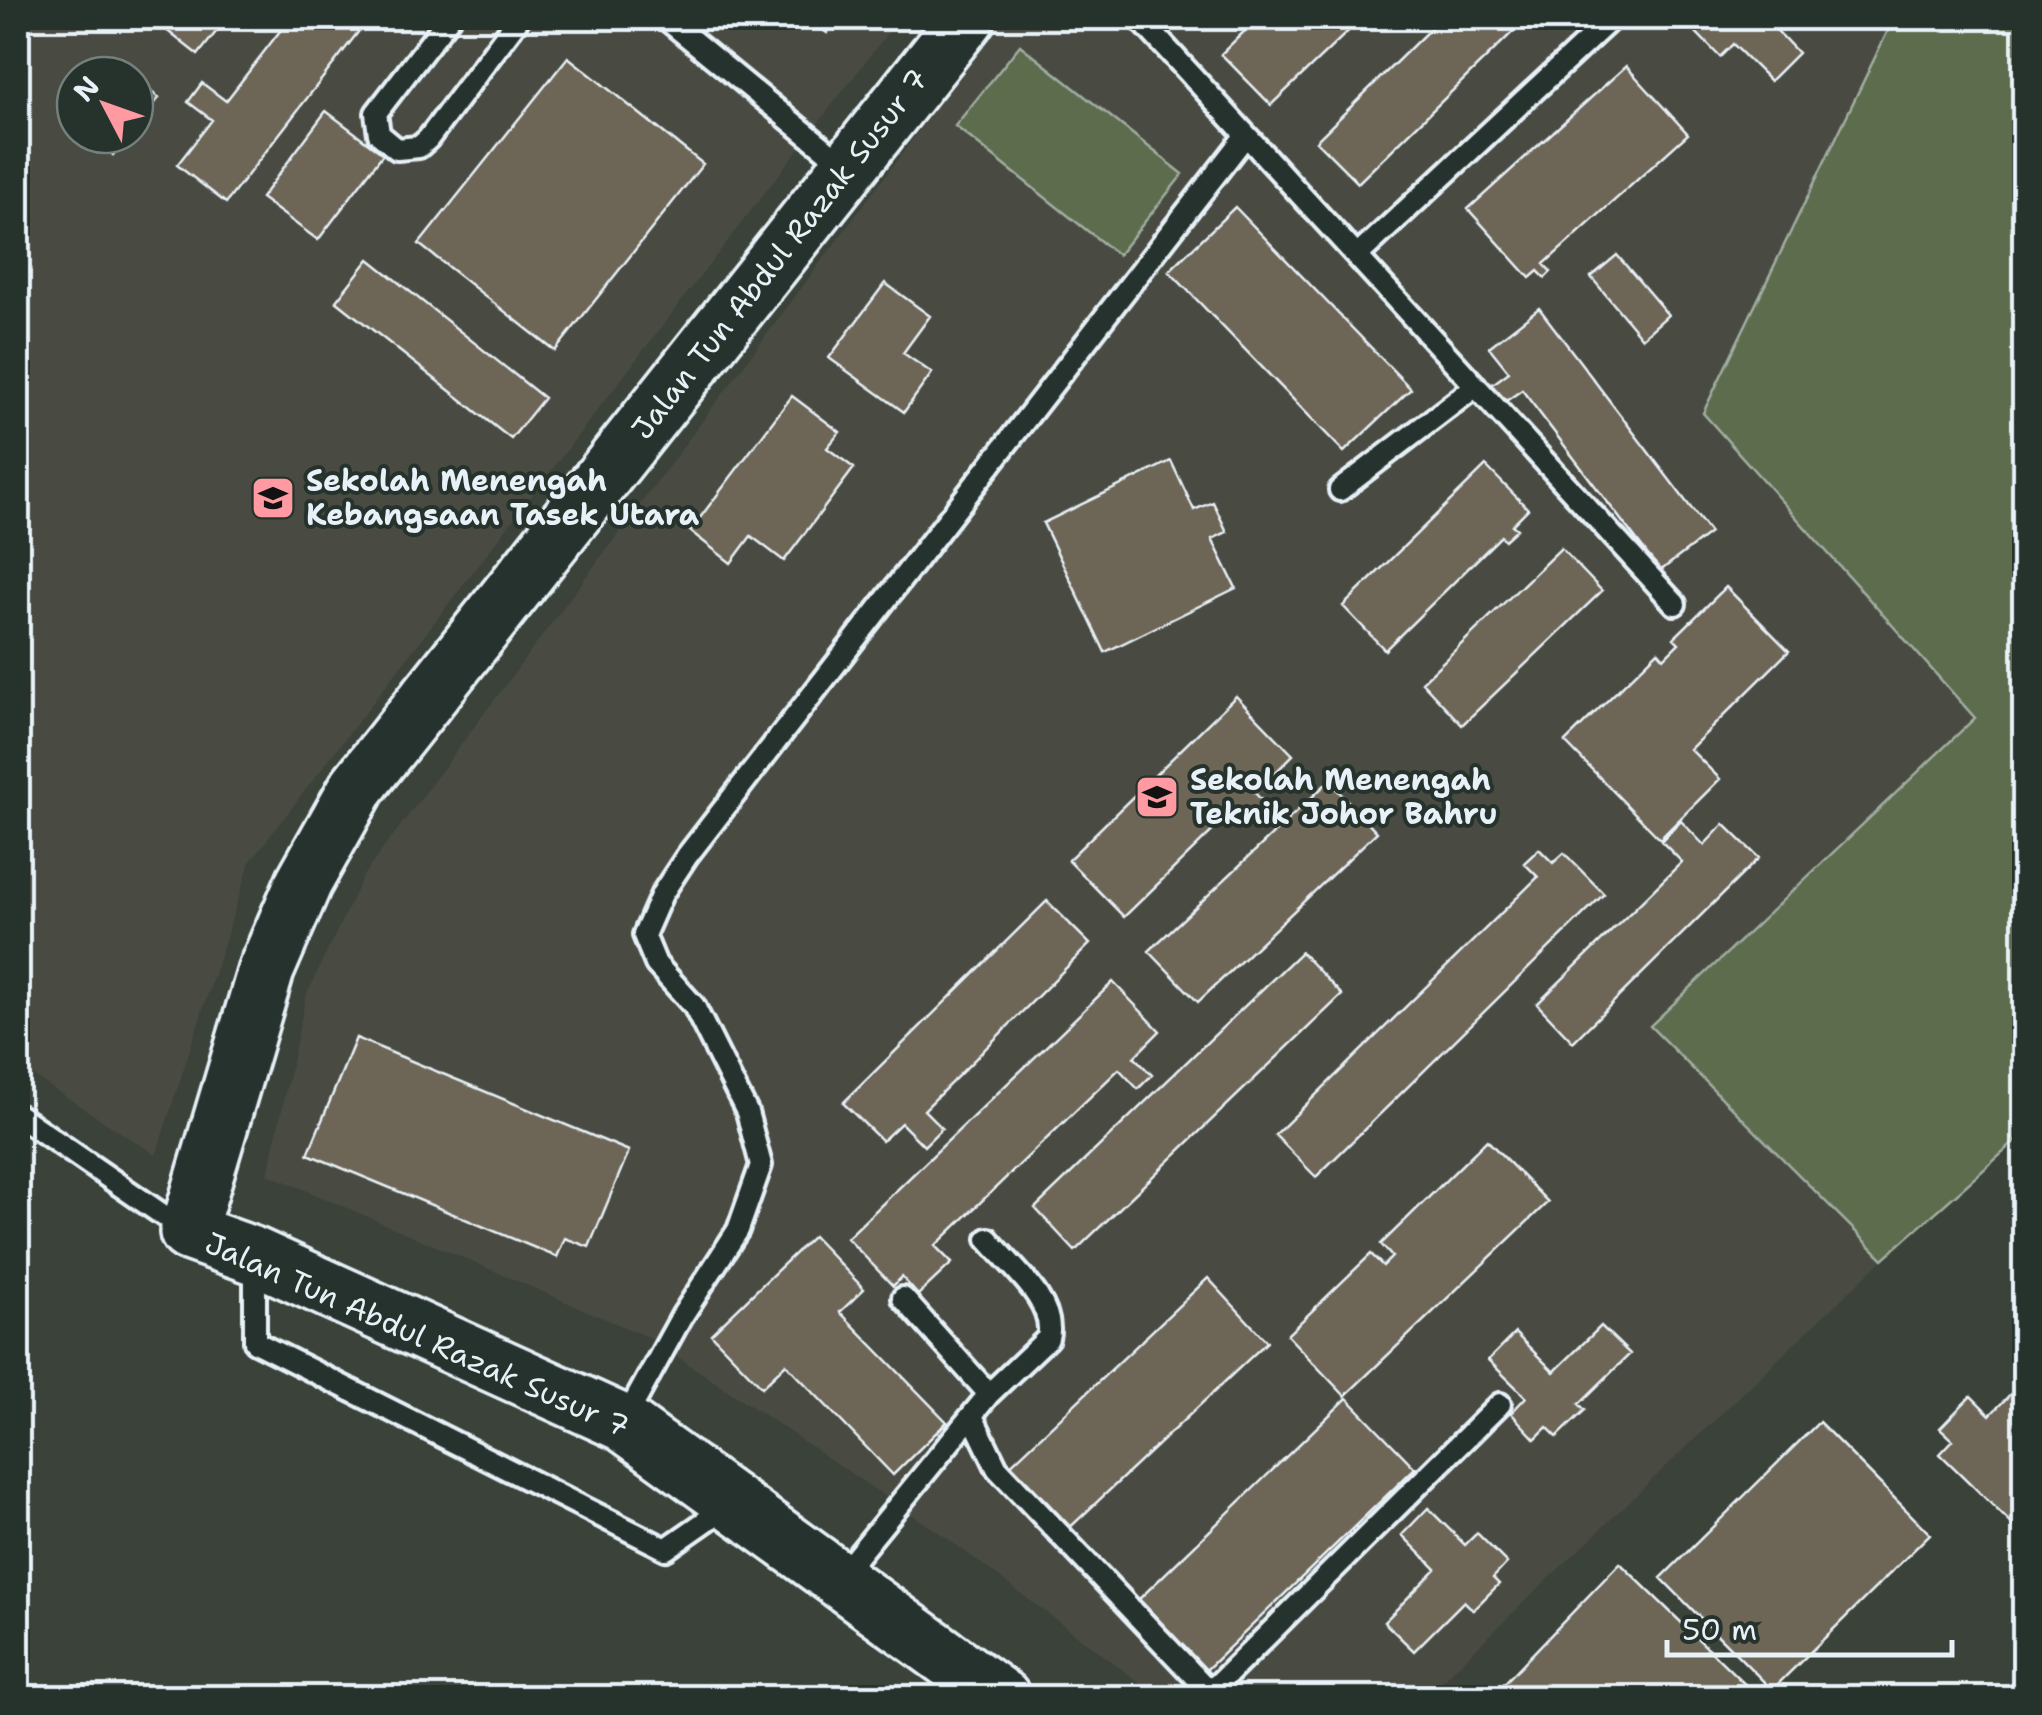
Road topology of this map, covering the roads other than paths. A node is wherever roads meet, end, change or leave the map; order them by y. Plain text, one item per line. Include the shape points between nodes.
1 (449, 18) edge
2 (519, 18) edge
3 (665, 18) edge
4 (967, 18) edge
5 (1139, 18) edge
6 (1612, 18) edge
7 (1246, 135) junction
8 (848, 168) junction
9 (1358, 256) junction
10 (1476, 386) junction
11 (1340, 490) dead end
12 (1676, 604) dead end
13 (18, 1115) edge
14 (188, 1232) junction
15 (988, 1239) dead end
16 (255, 1256) junction
17 (902, 1298) dead end
18 (989, 1394) junction
19 (1500, 1404) dead end
20 (972, 1416) junction
21 (623, 1423) junction
22 (732, 1503) junction
23 (839, 1578) junction
24 (1002, 1698) edge

1 - 2 lane via 376,113 379,134 397,149 420,147 428,139
3 - 8 lane
4 - 8 street, Jalan Tun Abdul Razak Susur 7
5 - 7 lane
6 - 9 lane
7 - 9 lane
7 - 21 lane via 662,894 644,935 656,964 694,1006 747,1112 761,1165 738,1230
8 - 14 street, Jalan Tun Abdul Razak Susur 7 via 358,786 304,882 266,970
9 - 10 lane
10 - 11 lane
10 - 12 lane
13 - 14 lane
14 - 16 street, Jalan Tun Abdul Razak Susur 7
15 - 18 lane via 1044,1307 1050,1327 1041,1346
16 - 21 street, Jalan Tun Abdul Razak Susur 7
16 - 22 lane via 254,1342 666,1549
17 - 18 lane
18 - 20 lane
19 - 20 lane via 1216,1688 1203,1685 997,1468
20 - 23 lane
21 - 22 street, Jalan Tun Abdul Razak Susur 7
22 - 23 street, Jalan Tun Abdul Razak Susur 7
23 - 24 street, Jalan Tun Abdul Razak Susur 7

